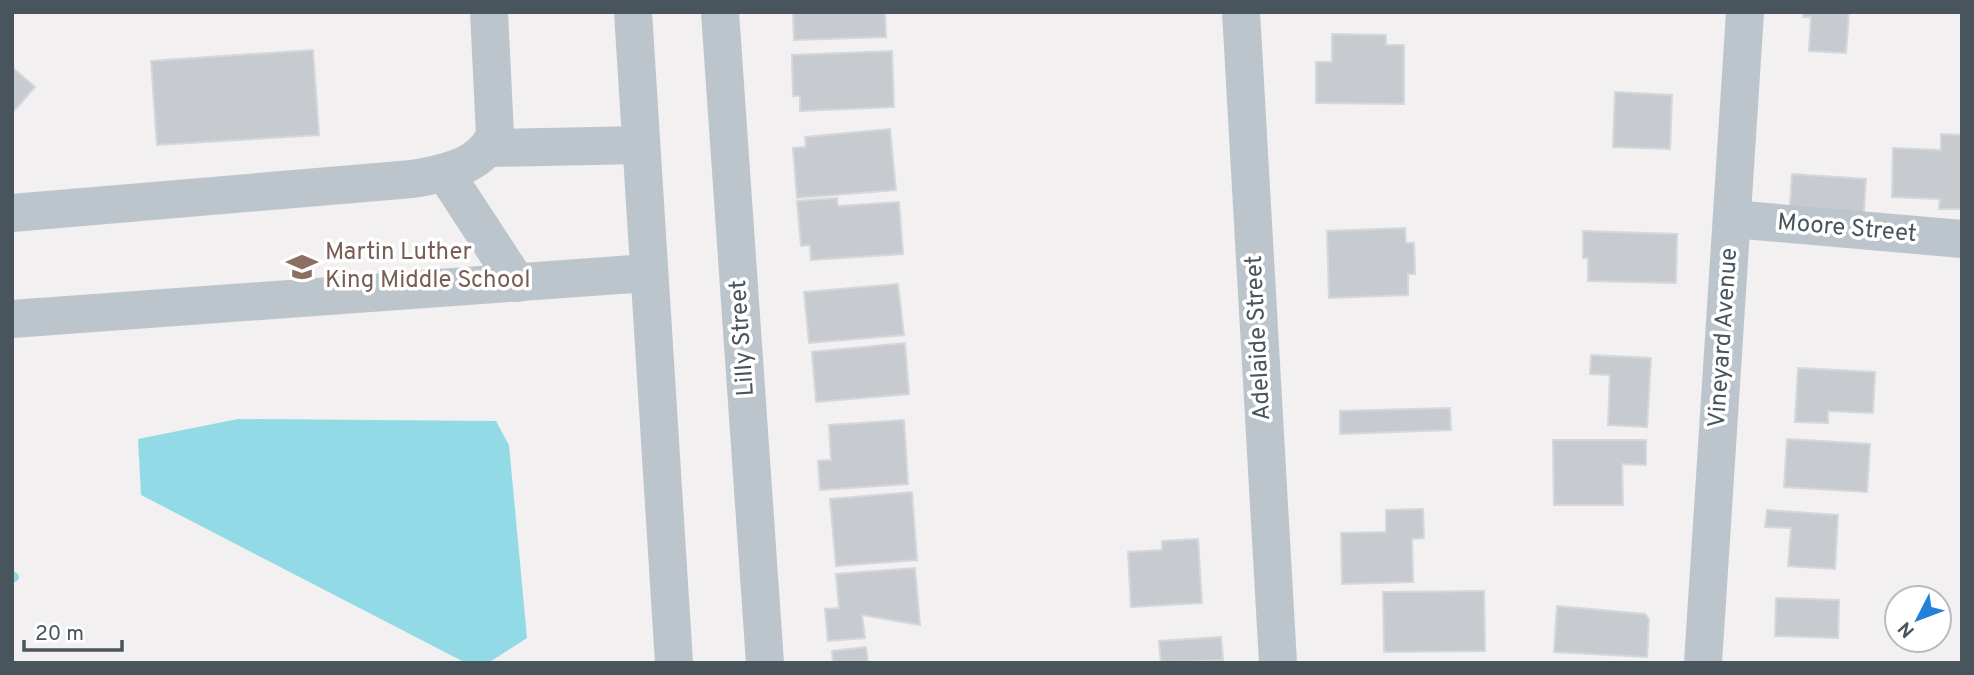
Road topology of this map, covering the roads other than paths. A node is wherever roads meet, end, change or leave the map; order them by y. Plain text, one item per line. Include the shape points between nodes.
1 (489, 12) edge
2 (633, 12) edge
3 (720, 12) edge
4 (1241, 12) edge
5 (1745, 12) edge
6 (640, 145) junction
7 (490, 148) junction
8 (444, 173) junction
9 (12, 213) edge
10 (1732, 219) junction
11 (1962, 239) edge
12 (648, 273) junction
13 (517, 283) junction
14 (12, 318) edge
15 (674, 663) edge
16 (765, 663) edge
17 (1278, 663) edge
18 (1703, 663) edge

1 - 7 street via 497,127
2 - 6 street
3 - 16 street, Lilly Street
4 - 17 street, Adelaide Street
5 - 10 street, Vineyard Avenue
6 - 7 street
6 - 12 street
7 - 8 street
8 - 9 street
8 - 13 street
10 - 11 street, Moore Street
10 - 18 street, Vineyard Avenue
12 - 13 street
12 - 15 street
13 - 14 street

